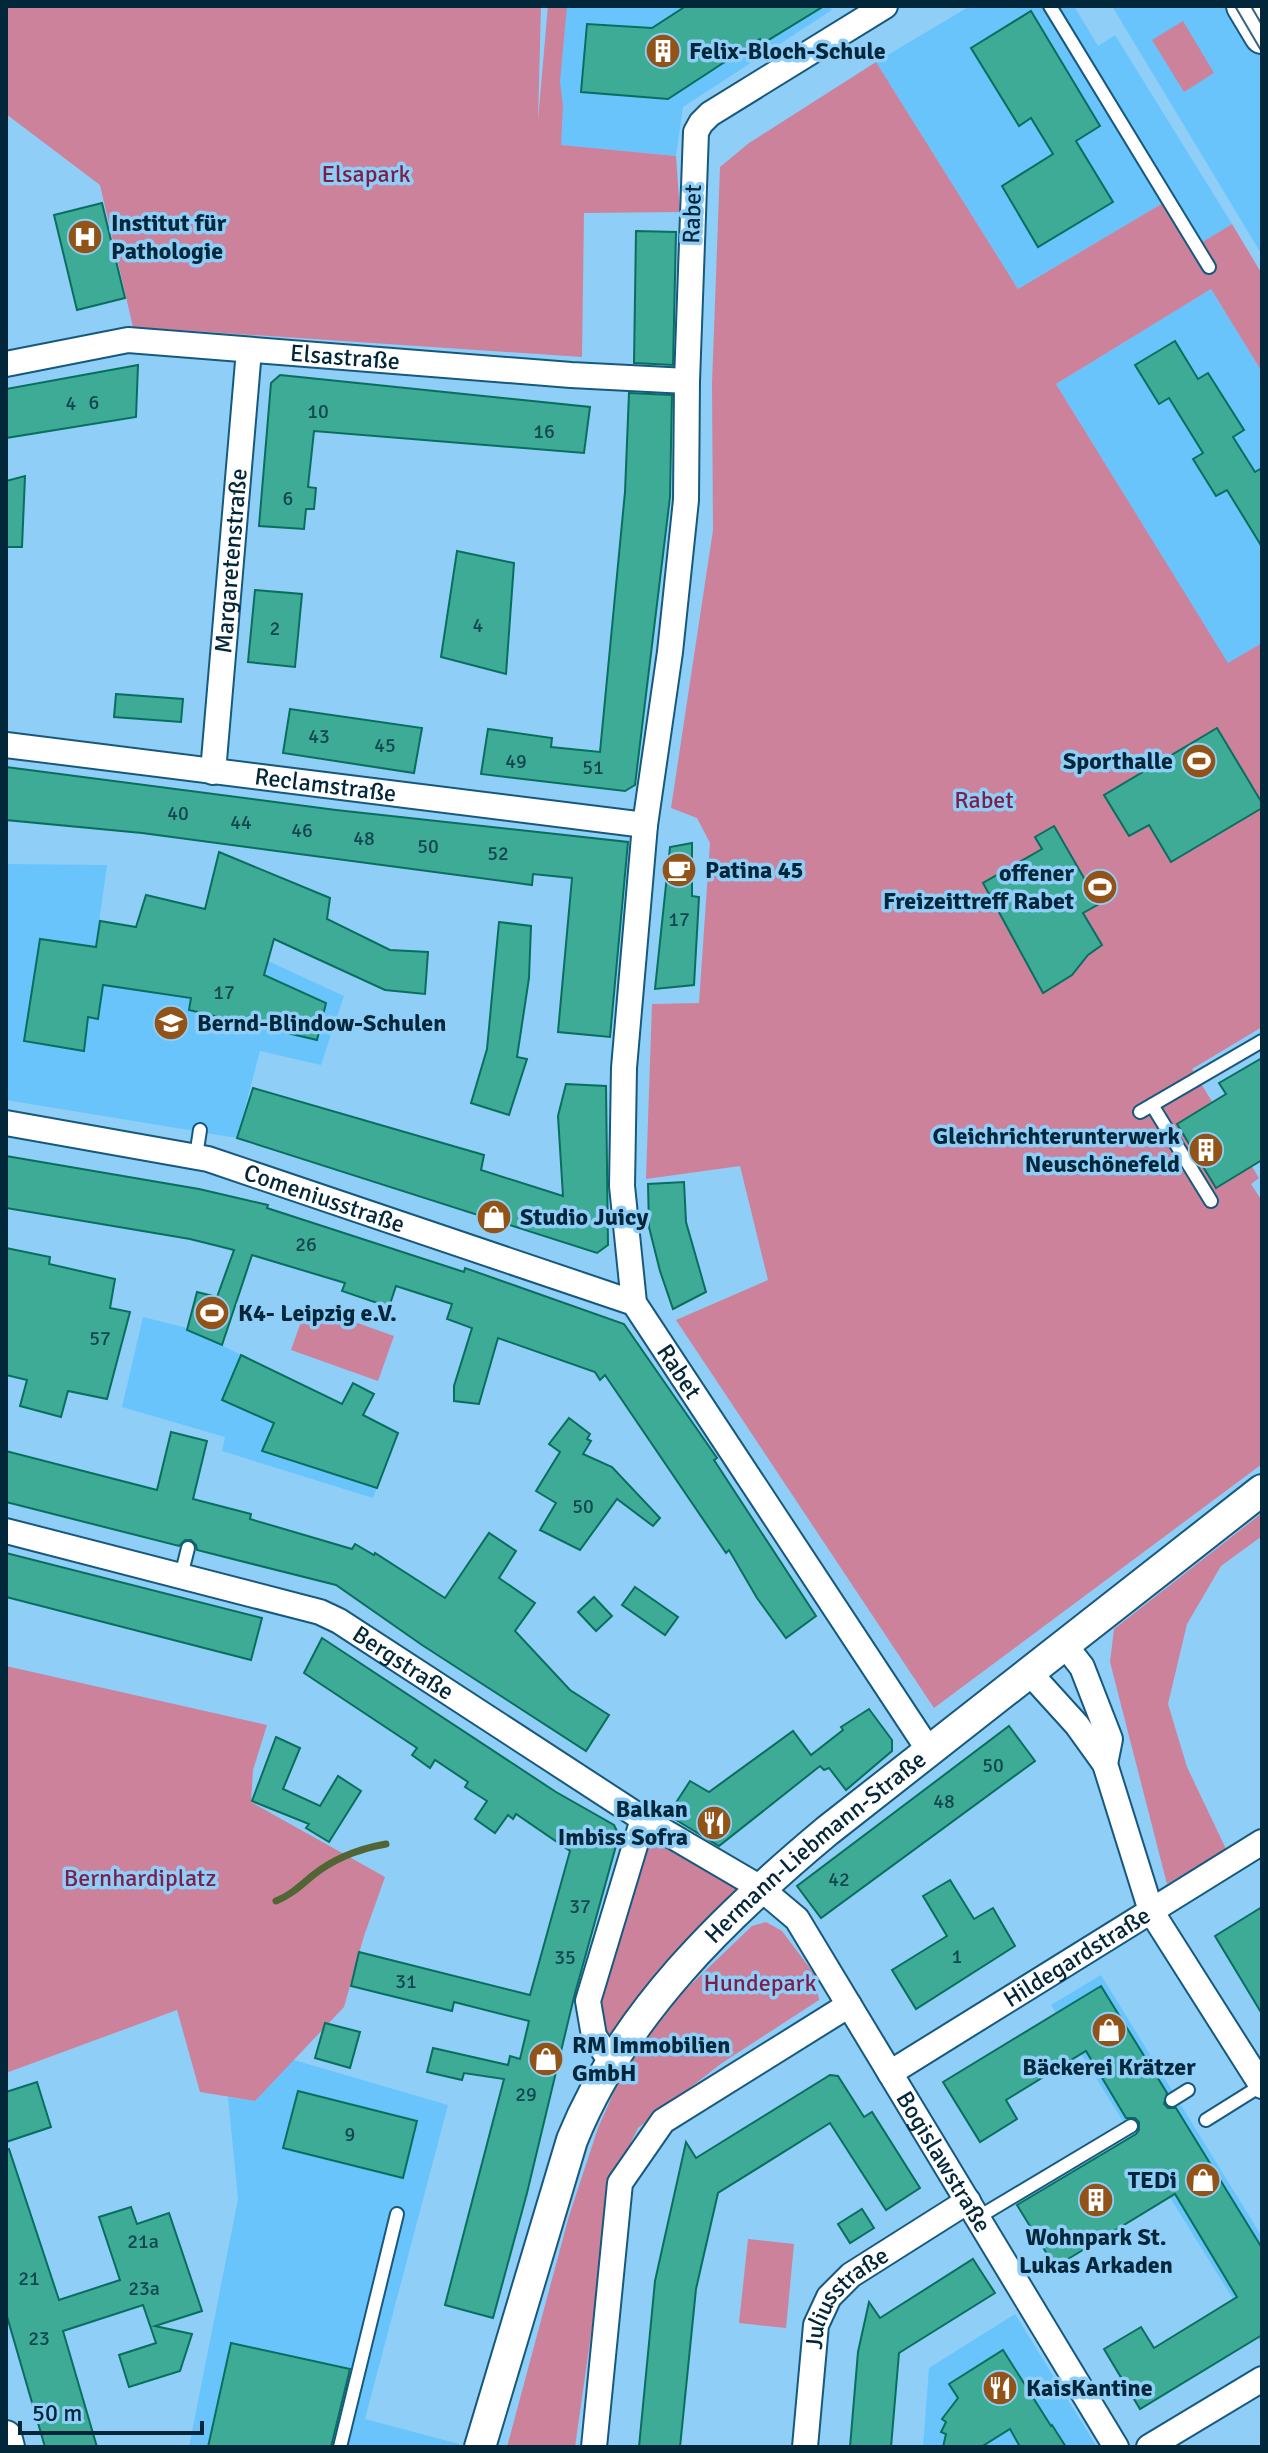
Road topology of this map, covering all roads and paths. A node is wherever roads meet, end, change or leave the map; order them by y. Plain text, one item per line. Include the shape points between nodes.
1 (885, 6) edge
2 (1050, 6) edge
3 (1244, 6) edge
4 (1262, 36) edge
5 (1209, 267) dead end
6 (249, 350) junction
7 (6, 364) edge
8 (687, 381) junction
9 (6, 745) edge
10 (213, 772) junction
11 (645, 825) junction
12 (1262, 1041) edge
13 (1152, 1105) junction
14 (1140, 1112) dead end
15 (6, 1123) edge
16 (200, 1130) dead end
17 (196, 1156) junction
18 (1211, 1201) dead end
19 (634, 1303) junction
20 (1262, 1490) edge
21 (6, 1531) edge
22 (188, 1548) dead end
23 (181, 1576) junction
24 (1047, 1657) junction
25 (928, 1749) junction
26 (1105, 1764) junction
27 (643, 1819) junction
28 (1262, 1842) edge
29 (759, 1887) junction
30 (1151, 1911) junction
31 (849, 2005) junction
32 (611, 2062) junction
33 (890, 2073) junction
34 (1262, 2086) edge
35 (1188, 2090) dead end
36 (1172, 2100) dead end
37 (1206, 2120) dead end
38 (1131, 2126) dead end
39 (973, 2210) junction
40 (397, 2214) dead end
41 (1262, 2379) edge
42 (6, 2436) edge
43 (9, 2447) edge
44 (340, 2447) edge
45 (480, 2447) edge
46 (594, 2447) edge
47 (805, 2447) edge
48 (1116, 2447) edge
49 (1149, 2447) edge

1 - 8 street, Rabet via 710,114 696,132
2 - 5 lane
3 - 4 main road
6 - 7 street, Elsastraße via 128,340
6 - 8 street, Elsastraße
6 - 10 street, Margaretenstraße
8 - 11 street, Rabet via 686,500
9 - 10 street, Reclamstraße
10 - 11 street, Reclamstraße
11 - 19 street, Rabet via 624,1068 622,1186
12 - 13 lane
13 - 14 lane
13 - 18 lane
15 - 17 street, Comeniusstraße
16 - 17 lane
17 - 19 street, Comeniusstraße
19 - 25 street, Rabet
20 - 24 street, Hermann-Liebmann-Straße
21 - 23 street, Bergstraße
22 - 23 lane
23 - 27 street, Bergstraße via 339,1621
24 - 25 street, Hermann-Liebmann-Straße
24 - 26 street via 1077,1725
24 - 26 street via 1082,1667 1110,1739
25 - 29 street, Hermann-Liebmann-Straße
26 - 30 street
27 - 29 street, Bergstraße
27 - 32 street via 588,2001 594,2036
28 - 30 street, Hildegardstraße
29 - 31 street, Bogislawstraße via 797,1919
29 - 32 street, Hermann-Liebmann-Straße via 686,1962
30 - 33 street, Hildegardstraße
30 - 34 street
31 - 33 street, Bogislawstraße
31 - 46 street via 663,2121 620,2183
32 - 45 street, Hermann-Liebmann-Straße via 572,2140
33 - 39 street, Bogislawstraße
34 - 37 lane
35 - 36 lane
38 - 39 lane
39 - 47 street, Juliusstraße via 851,2275 829,2297 816,2325
39 - 48 street, Bogislawstraße
40 - 44 lane
41 - 49 street
42 - 43 street

